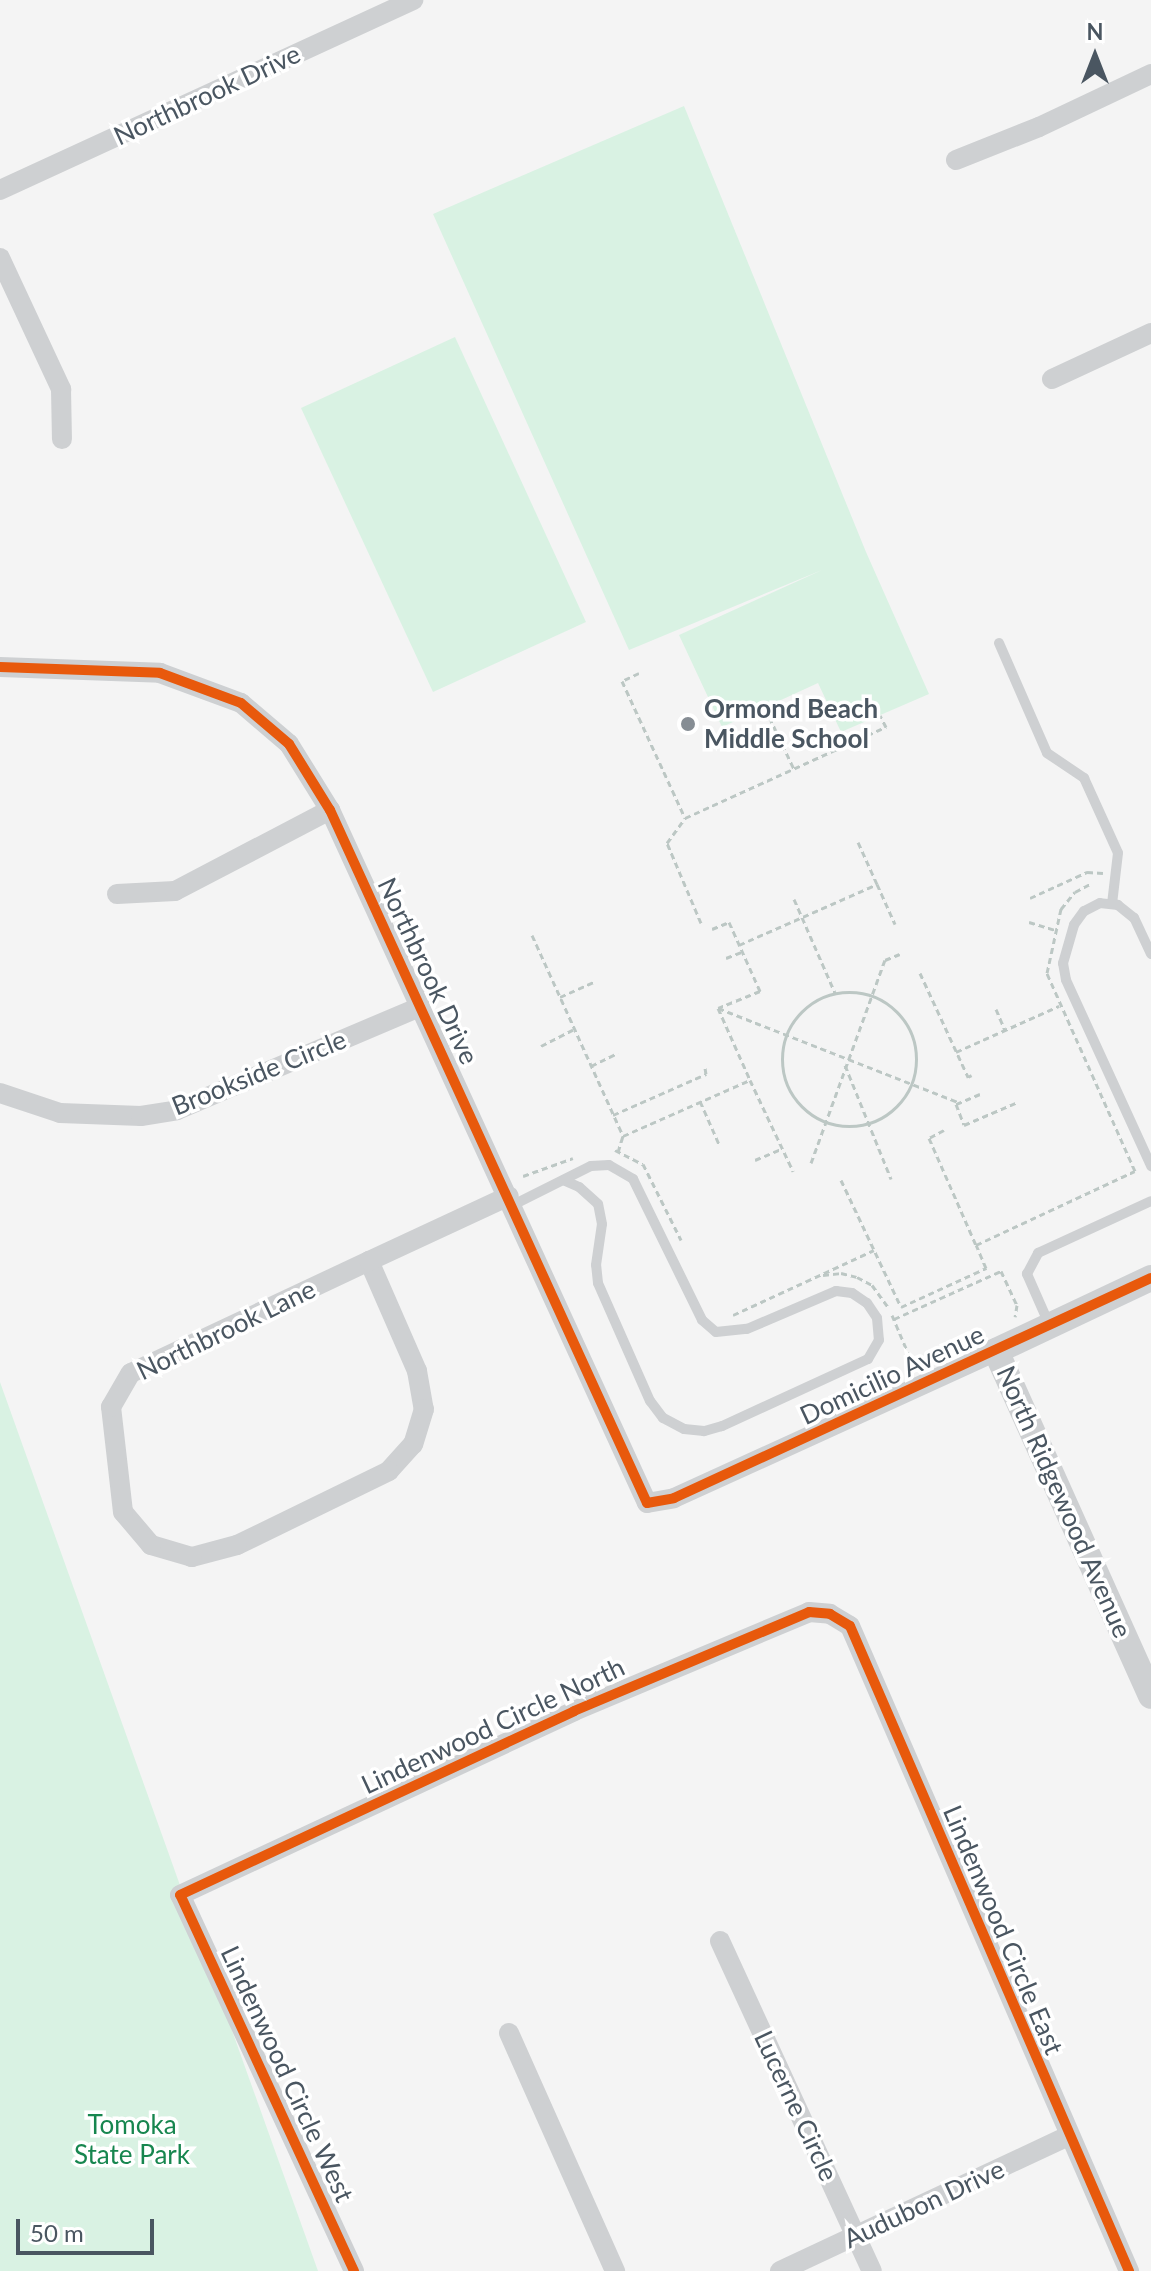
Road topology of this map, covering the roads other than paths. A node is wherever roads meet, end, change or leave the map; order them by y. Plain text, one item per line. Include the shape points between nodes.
1 (413, 0) edge
2 (1151, 74) edge
3 (956, 160) dead end
4 (0, 190) edge
5 (0, 258) edge
6 (1151, 333) edge
7 (1052, 379) dead end
8 (62, 439) dead end
9 (999, 643) dead end
10 (0, 667) edge
11 (330, 810) junction
12 (117, 894) dead end
13 (1112, 904) junction
14 (1151, 954) edge
15 (420, 1007) junction
16 (0, 1093) edge
17 (1151, 1166) edge
18 (563, 1180) junction
19 (511, 1200) junction
20 (1151, 1201) edge
21 (369, 1261) junction
22 (1151, 1278) edge
23 (1050, 1325) junction
24 (996, 1351) junction
25 (647, 1503) joint
26 (830, 1614) joint
27 (1151, 1696) edge
28 (180, 1895) joint
29 (720, 1941) dead end
30 (509, 2033) dead end
31 (1068, 2136) junction
32 (857, 2236) junction
33 (354, 2271) edge
34 (615, 2271) edge
35 (780, 2271) edge
36 (872, 2271) edge
37 (1129, 2271) edge

1 - 4 street, Northbrook Drive
2 - 3 street
5 - 8 street via 61,389
6 - 7 street
9 - 13 lane via 1047,753 1084,778 1118,853
10 - 11 street, Northbrook Drive via 160,673 241,703 289,744
11 - 12 street via 175,891
11 - 15 street, Northbrook Drive
13 - 14 lane via 1134,918
13 - 17 lane via 1084,911 1074,925 1063,963 1066,980
15 - 16 street, Brookside Circle via 177,1110 141,1116 60,1113
15 - 19 street, Northbrook Drive
18 - 18 lane via 598,1204 598,1283 650,1401 663,1418 684,1429 722,1426 868,1359 879,1340 877,1318 867,1303 836,1291 747,1329 716,1332 702,1320 633,1179 609,1165 591,1166
18 - 19 lane
19 - 21 street, Northbrook Lane
19 - 25 street, Northbrook Drive
20 - 23 lane via 1038,1253 1027,1274
21 - 21 street, Northbrook Lane via 131,1373 111,1407 121,1497 123,1512 151,1545 192,1557 237,1545 389,1471 413,1444 424,1409 417,1371
22 - 23 street, Domicilio Avenue
23 - 24 street, Domicilio Avenue
24 - 25 street, Domicilio Avenue via 674,1498
24 - 27 street, North Ridgewood Avenue
26 - 28 street, Lindenwood Circle North via 809,1612 574,1711
26 - 31 street, Lindenwood Circle East via 850,1626
28 - 33 street, Lindenwood Circle West
29 - 32 street, Lucerne Circle
30 - 34 street
31 - 32 street, Audubon Drive
31 - 37 street, Lindenwood Circle East
32 - 35 street, Audubon Drive
32 - 36 street, Lucerne Circle

